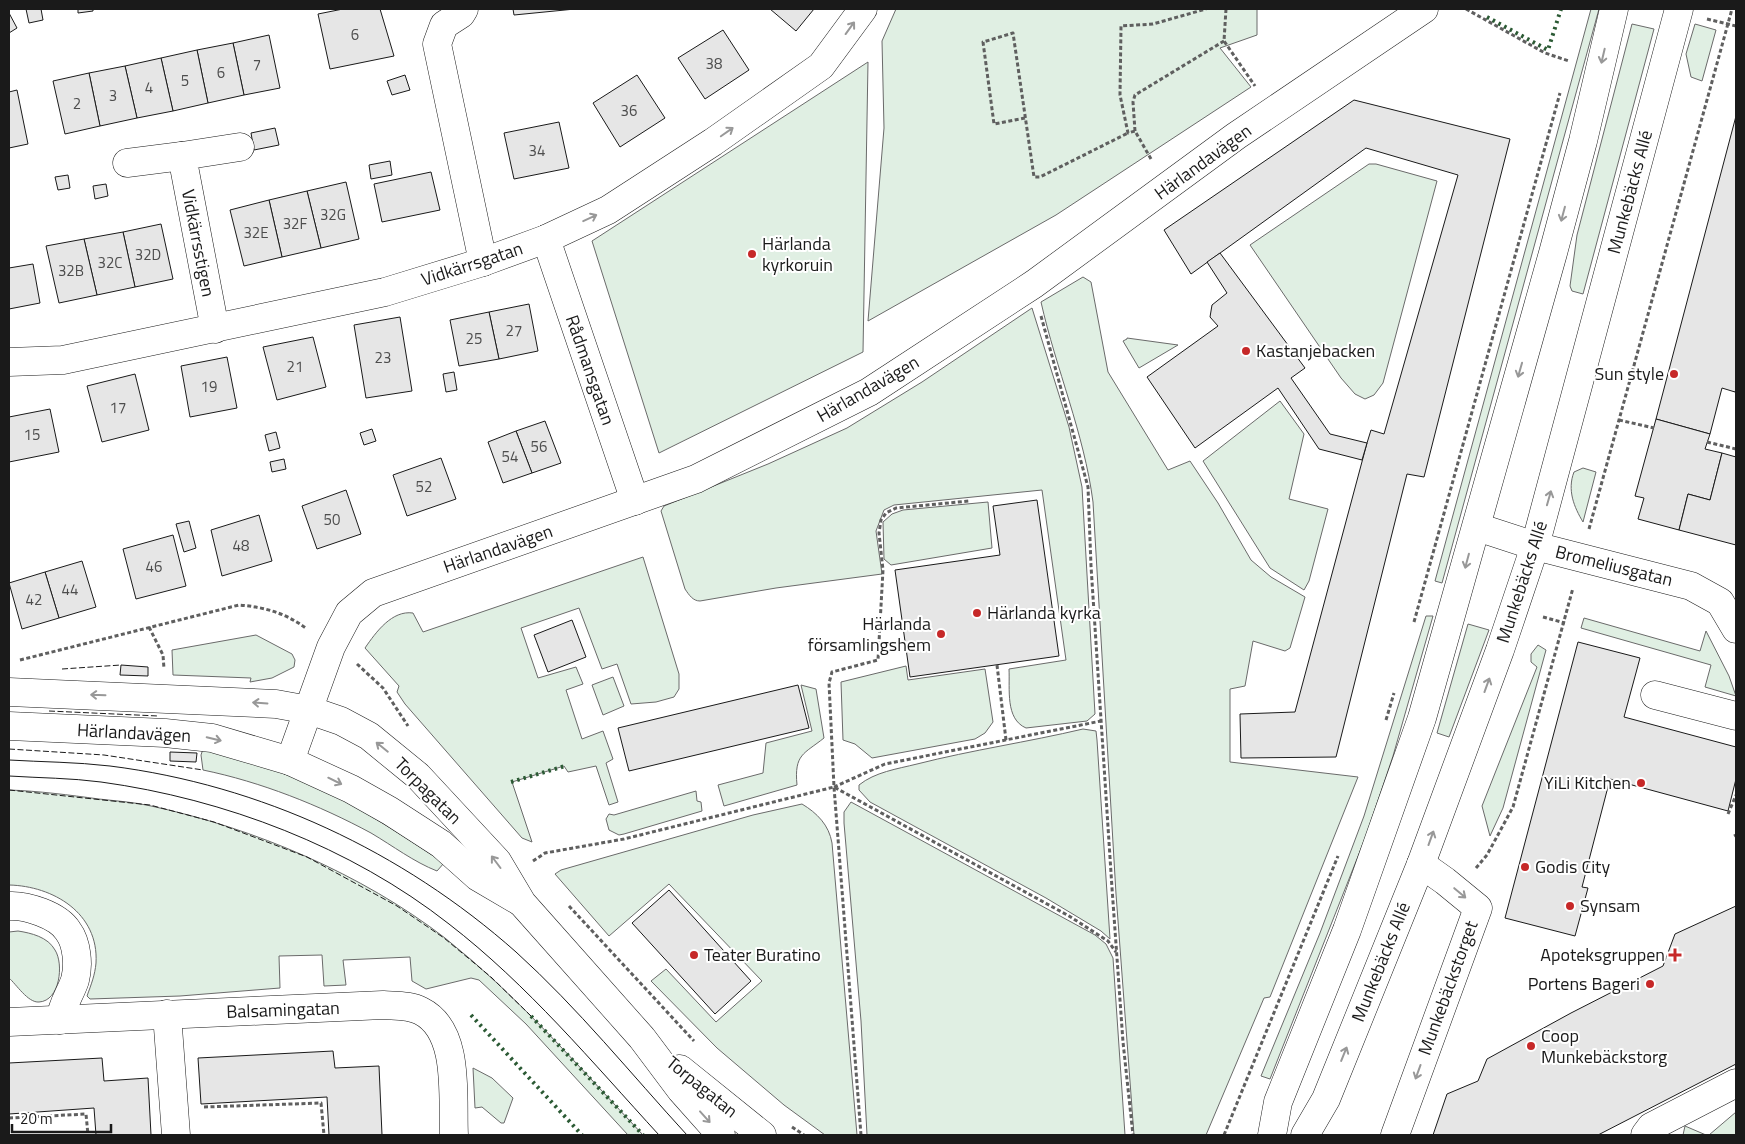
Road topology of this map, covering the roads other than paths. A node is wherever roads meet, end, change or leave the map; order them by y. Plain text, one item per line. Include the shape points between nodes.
1 (464, 9) edge
2 (864, 9) edge
3 (1424, 9) edge
4 (1614, 9) edge
5 (1679, 9) edge
6 (240, 147) dead end
7 (182, 156) junction
8 (127, 163) dead end
9 (546, 239) junction
10 (483, 262) junction
11 (215, 329) junction
12 (9, 362) edge
13 (634, 502) junction
14 (1476, 527) junction
15 (1535, 546) junction
16 (1736, 629) edge
17 (9, 692) edge
18 (1656, 695) dead end
19 (308, 710) junction
20 (1736, 716) edge
21 (9, 726) edge
22 (290, 761) junction
23 (1421, 864) junction
24 (522, 903) junction
25 (9, 906) edge
26 (167, 1014) junction
27 (60, 1020) junction
28 (9, 1022) edge
29 (642, 1038) junction
30 (1736, 1084) edge
31 (1326, 1099) junction
32 (1278, 1102) junction
33 (176, 1135) edge
34 (454, 1135) edge
35 (722, 1135) edge
36 (762, 1135) edge
37 (1259, 1135) edge
38 (1272, 1135) edge
39 (1305, 1135) edge
40 (1320, 1135) edge
41 (1394, 1135) edge
42 (1645, 1135) edge

1 - 10 street via 444,25 437,44
9 -> 2 street, Vidkärrsgatan via 608,210 822,66
3 - 13 street, Härlandavägen via 1236,136 1034,284 870,392 696,479
4 -> 14 street via 1583,142
15 -> 5 street, Munkebäcks Allé
6 - 7 street
7 - 8 street
7 - 11 street, Vidkärrsstigen
9 - 10 street, Vidkärrsgatan
9 - 13 street, Rådmansgatan
10 - 11 street, Vidkärrsgatan via 385,292
11 - 12 street, Vidkärrsgatan via 63,360
13 - 19 street, Härlandavägen via 373,592 349,613
14 - 15 street, Bromeliusgatan
14 -> 32 street via 1422,718 1387,822
15 - 16 street, Bromeliusgatan via 1691,586 1720,602
23 -> 15 street, Munkebäcks Allé
19 -> 17 street, Härlandavägen via 276,704
18 - 20 street
19 - 22 street, Härlandavägen
24 -> 19 street, Torpagatan via 497,861 418,776 369,736 341,721
21 -> 22 street, Härlandavägen via 212,738
22 -> 24 street, Torpagatan via 390,811 441,844 478,877
31 -> 23 street, Munkebäcks Allé
23 -> 41 street, Munkebäckstorget via 1478,908
24 - 29 street, Torpagatan
25 - 27 street via 32,908 68,930 78,958 75,980 62,1005
26 - 27 street, Balsamingatan
26 - 33 street
26 - 34 street, Balsamingatan via 383,1005 422,1011 438,1024 446,1038 451,1060
27 - 28 street, Balsamingatan
29 -> 35 street, Torpagatan via 681,1090
29 - 36 street, Torpagatan
30 - 42 street via 1651,1127
31 - 39 street, Munkebäcks Allé
31 - 40 street
32 - 37 street
32 - 38 street

